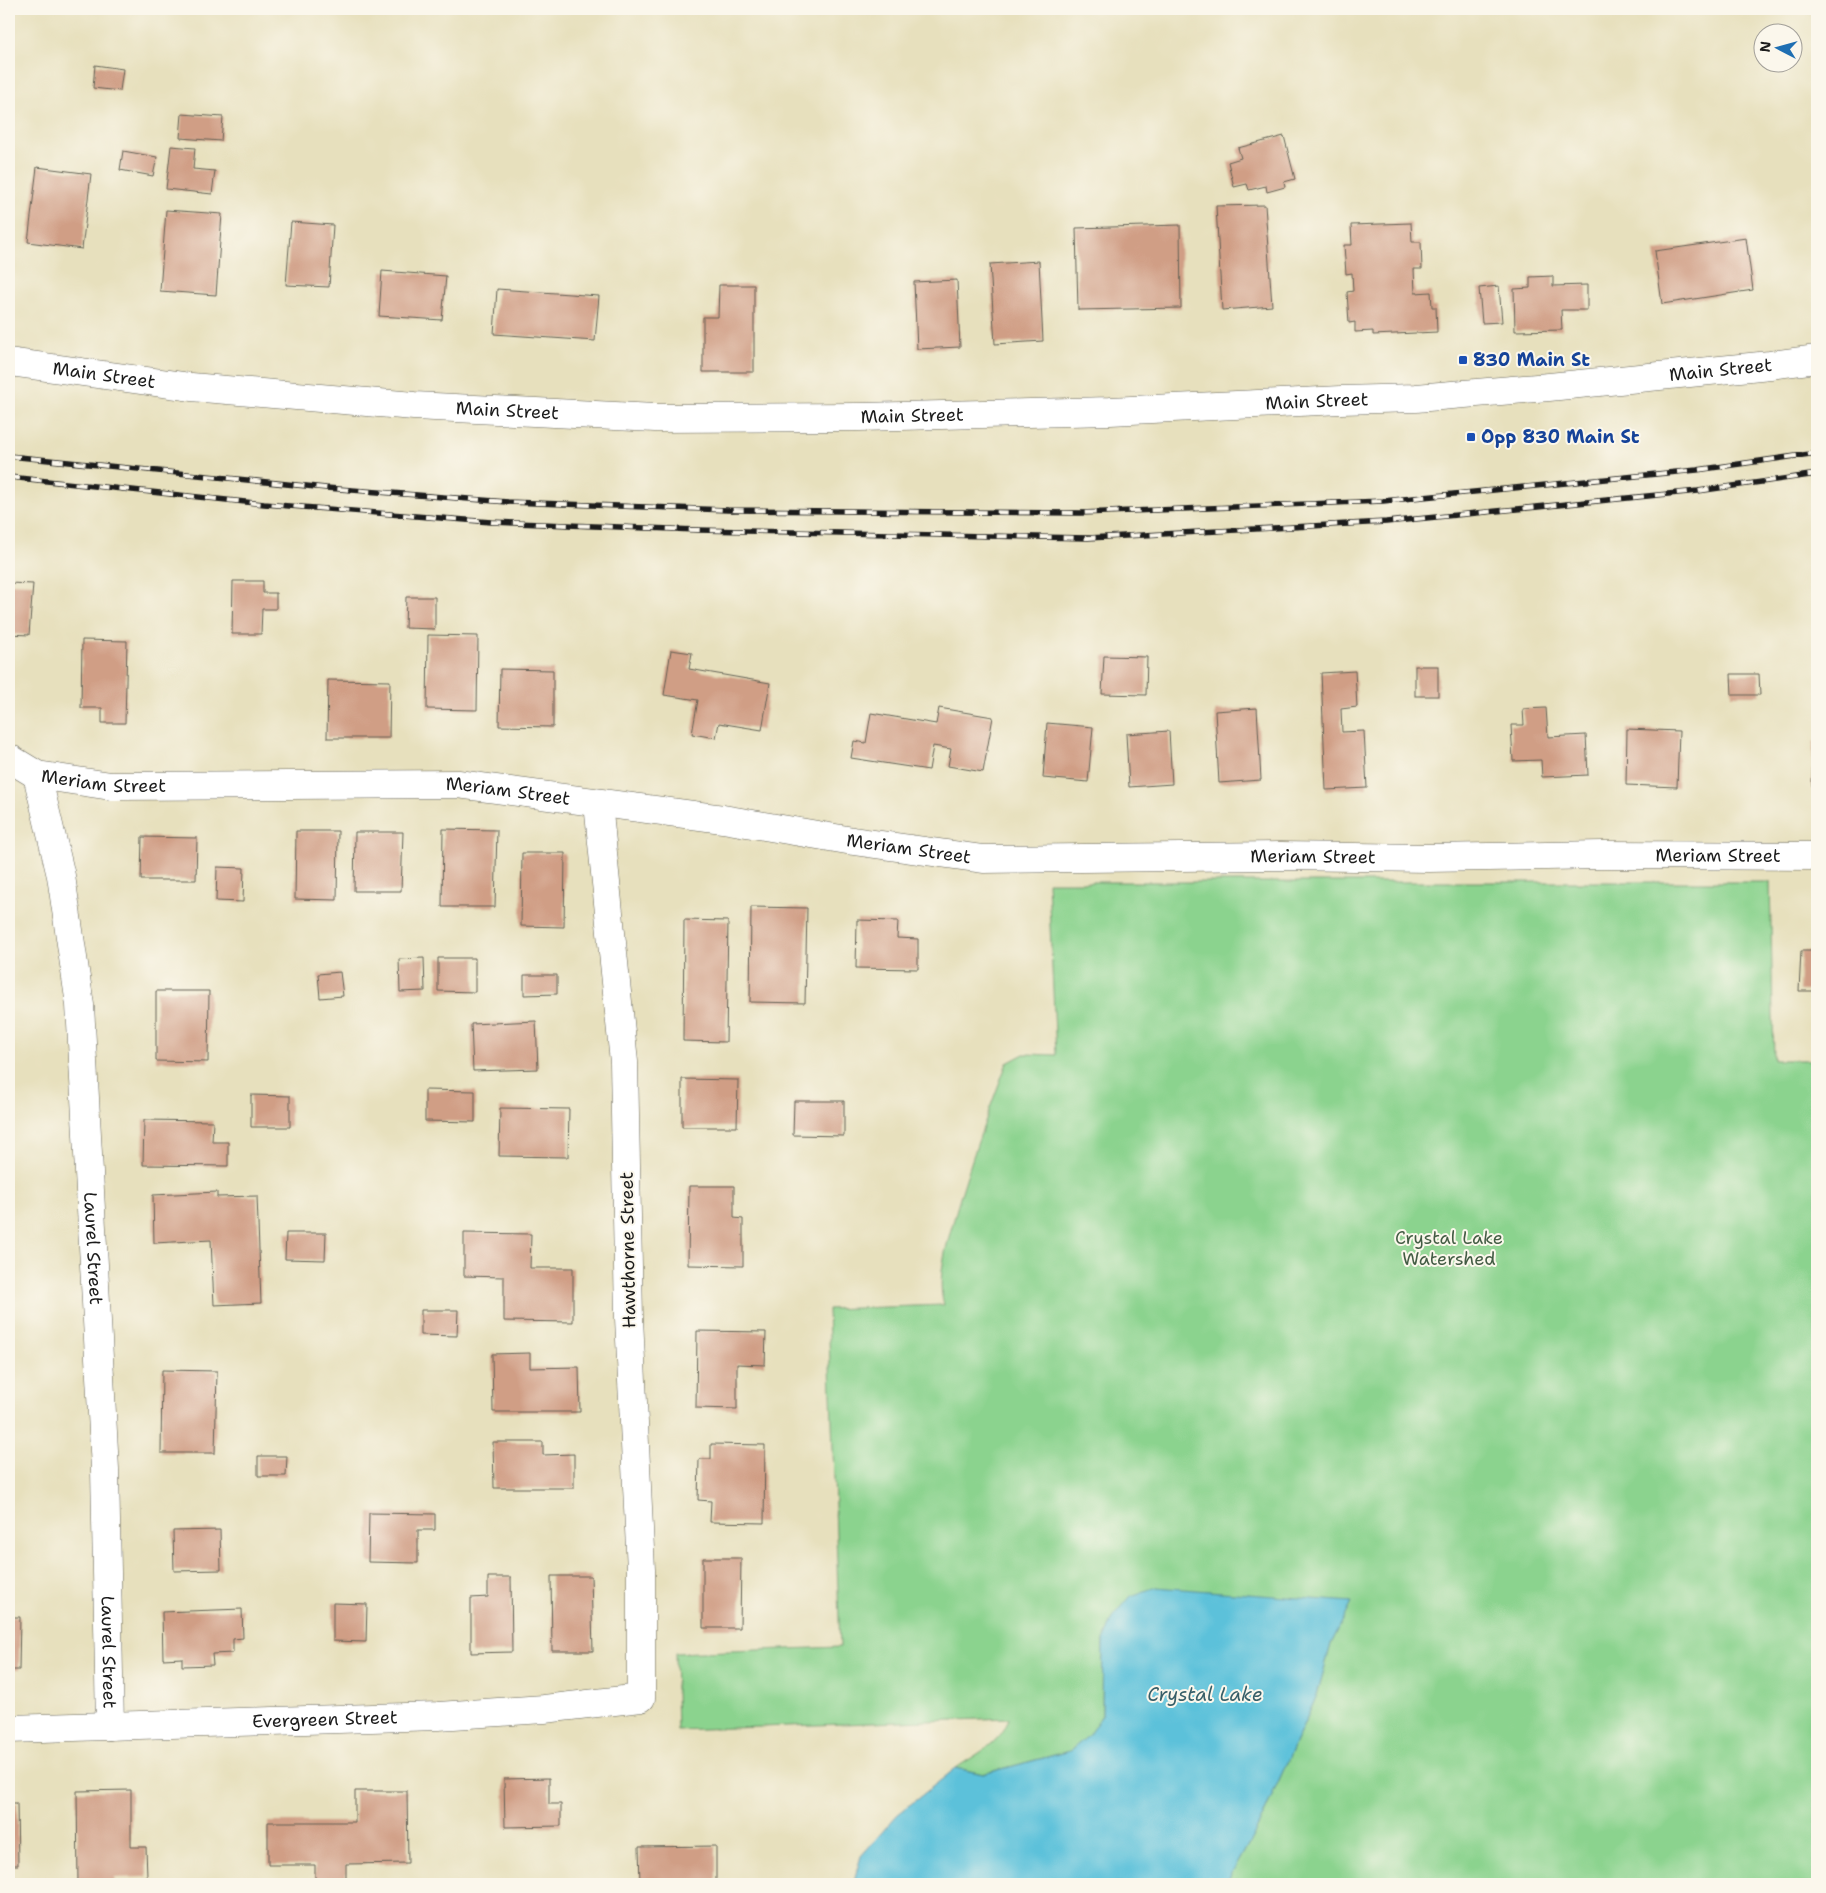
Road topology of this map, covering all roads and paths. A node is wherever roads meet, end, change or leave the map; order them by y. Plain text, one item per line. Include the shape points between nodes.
1 (1817, 359) edge
2 (9, 362) edge
3 (9, 758) edge
4 (37, 775) junction
5 (598, 803) junction
6 (1817, 856) edge
7 (641, 1698) joint
8 (110, 1726) junction
9 (9, 1729) edge

1 - 2 street, Main Street via 1416,398 1110,411 675,418 414,406 191,388
3 - 4 street, Meriam Street
4 - 5 street, Meriam Street via 111,786 458,784
4 - 8 street, Laurel Street via 61,876 80,1005 105,1470
5 - 6 street, Meriam Street via 983,859
5 - 7 street, Hawthorne Street via 624,1062 629,1318 641,1570
7 - 8 street, Evergreen Street via 438,1716
8 - 9 street, Evergreen Street

